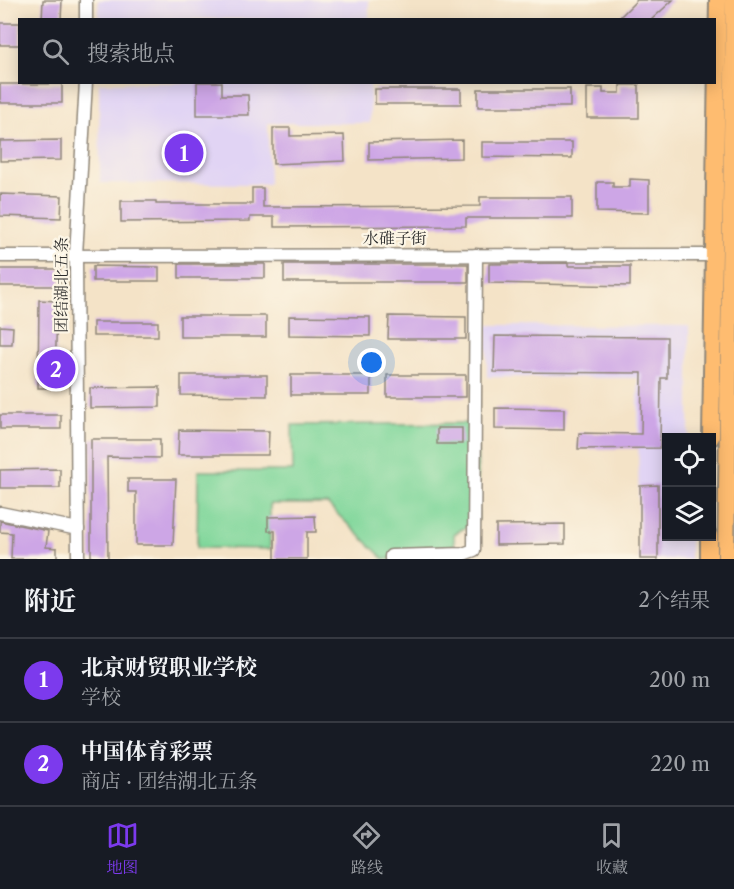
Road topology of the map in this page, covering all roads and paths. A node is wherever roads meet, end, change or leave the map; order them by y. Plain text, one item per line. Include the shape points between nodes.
1 (86, 0) edge
2 (718, 0) edge
3 (734, 0) edge
4 (86, 18) edge
5 (727, 77) edge
6 (86, 84) edge
7 (76, 255) junction
8 (476, 255) junction
9 (715, 255) junction
10 (0, 256) edge
11 (711, 433) edge
12 (0, 513) edge
13 (78, 529) junction
14 (710, 541) edge
15 (78, 559) edge
16 (391, 559) edge
17 (709, 559) edge
18 (726, 559) edge

1 - 4 street
2 - 5 main road
3 - 5 main road
5 - 9 main road
5 - 18 main road
6 - 7 street, 团结湖北五条
7 - 8 street, 水碓子街
7 - 10 street, 水碓子街
7 - 13 street, 团结湖北五条
8 - 9 street, 水碓子街
8 - 16 street via 474,550
9 - 11 main road
12 - 13 street
13 - 15 street, 团结湖北五条
14 - 17 main road

